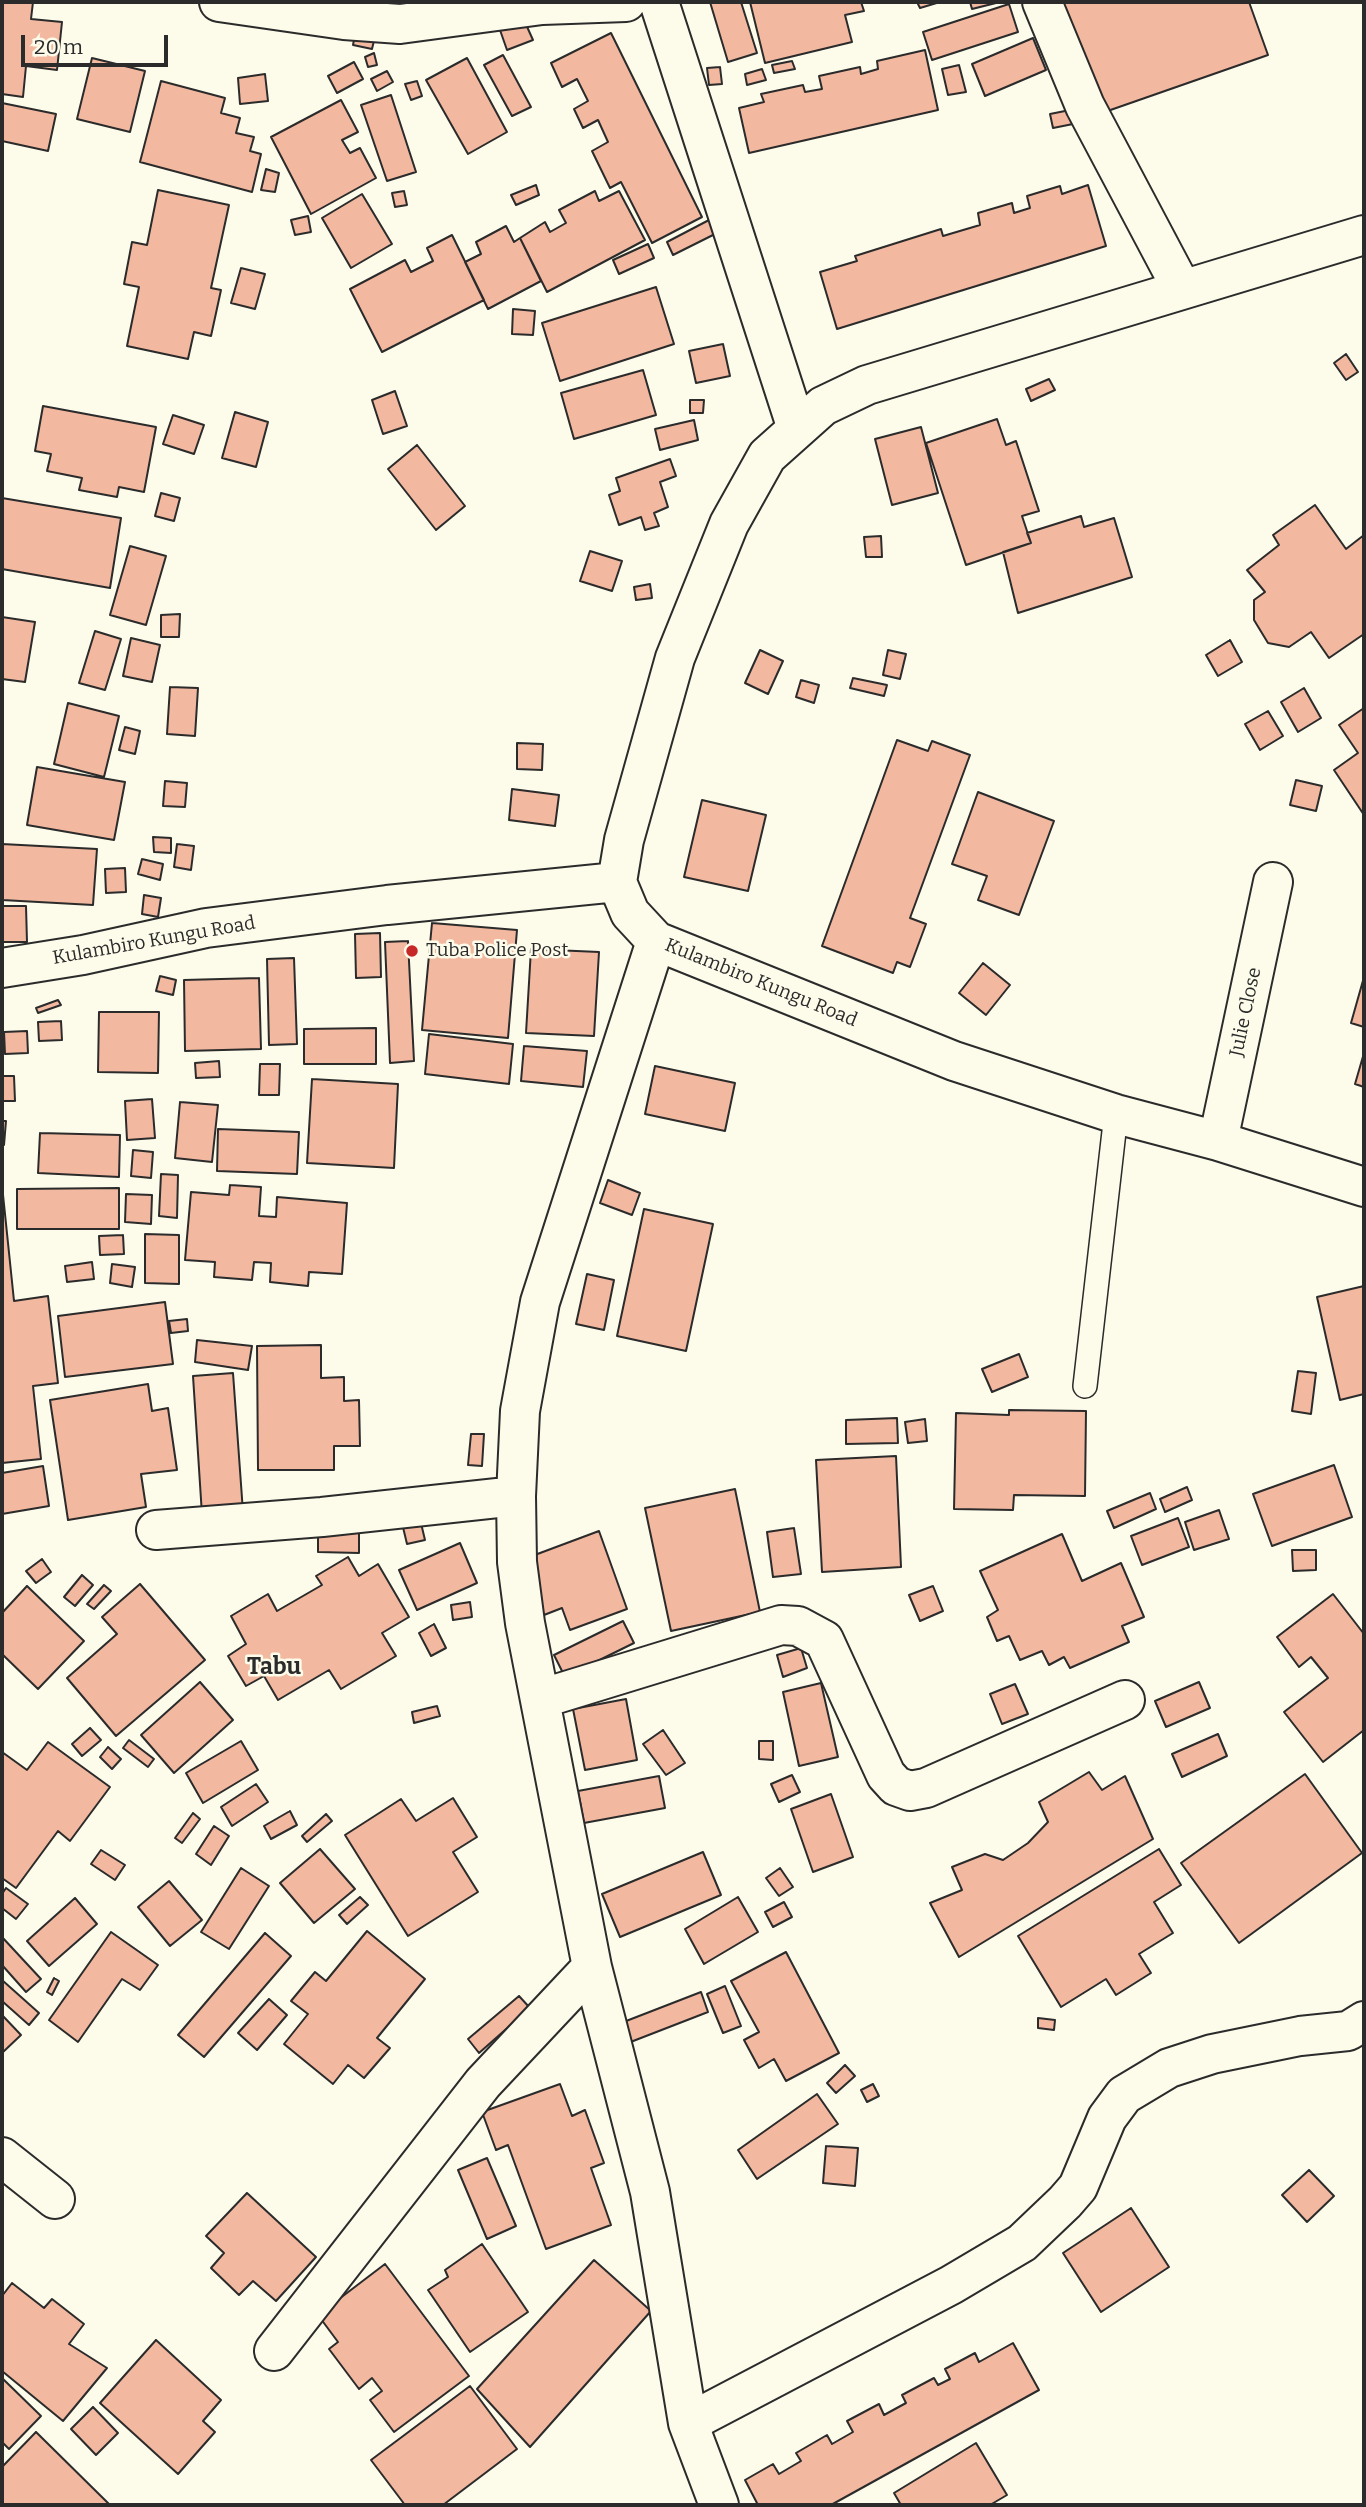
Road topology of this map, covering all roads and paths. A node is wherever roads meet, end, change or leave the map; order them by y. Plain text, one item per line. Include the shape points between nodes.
1 (219, 2) edge
2 (626, 2) edge
3 (659, 2) edge
4 (1042, 2) edge
5 (393, 13) edge
6 (1364, 235) edge
7 (1182, 289) junction
8 (797, 429) junction
9 (617, 882) junction
10 (1273, 882) dead end
11 (656, 941) junction
12 (2, 968) edge
13 (1116, 1114) junction
14 (1218, 1141) junction
15 (1364, 1186) edge
16 (1085, 1386) dead end
17 (516, 1496) junction
18 (156, 1530) dead end
19 (540, 1699) junction
20 (1125, 1700) dead end
21 (592, 1967) junction
22 (1364, 2021) edge
23 (2, 2157) edge
24 (55, 2199) dead end
25 (274, 2351) dead end
26 (688, 2423) junction
27 (719, 2505) edge

1 - 5 street via 344,20
2 - 5 street
3 - 8 street
4 - 7 street via 1085,106
6 - 7 street
7 - 8 street via 867,385 823,406
8 - 9 street via 767,456 729,524 675,658 624,840
9 - 11 street, Kulambiro Kungu Road via 630,913
9 - 12 street, Kulambiro Kungu Road via 206,928
10 - 14 street, Julie Close
11 - 13 street, Kulambiro Kungu Road via 954,1061
11 - 17 street via 540,1301 520,1410
13 - 14 street, Kulambiro Kungu Road
13 - 16 lane
14 - 15 street, Kulambiro Kungu Road
17 - 18 street
17 - 19 street via 517,1562
19 - 20 street via 781,1625 798,1626 824,1640 886,1775 895,1786 910,1791
19 - 21 street
21 - 25 street via 483,2082
21 - 26 street via 650,2192
22 - 26 street via 1348,2031 1288,2038 1168,2068 1124,2095 1107,2118 1078,2186 1022,2243
23 - 24 street
26 - 27 street

